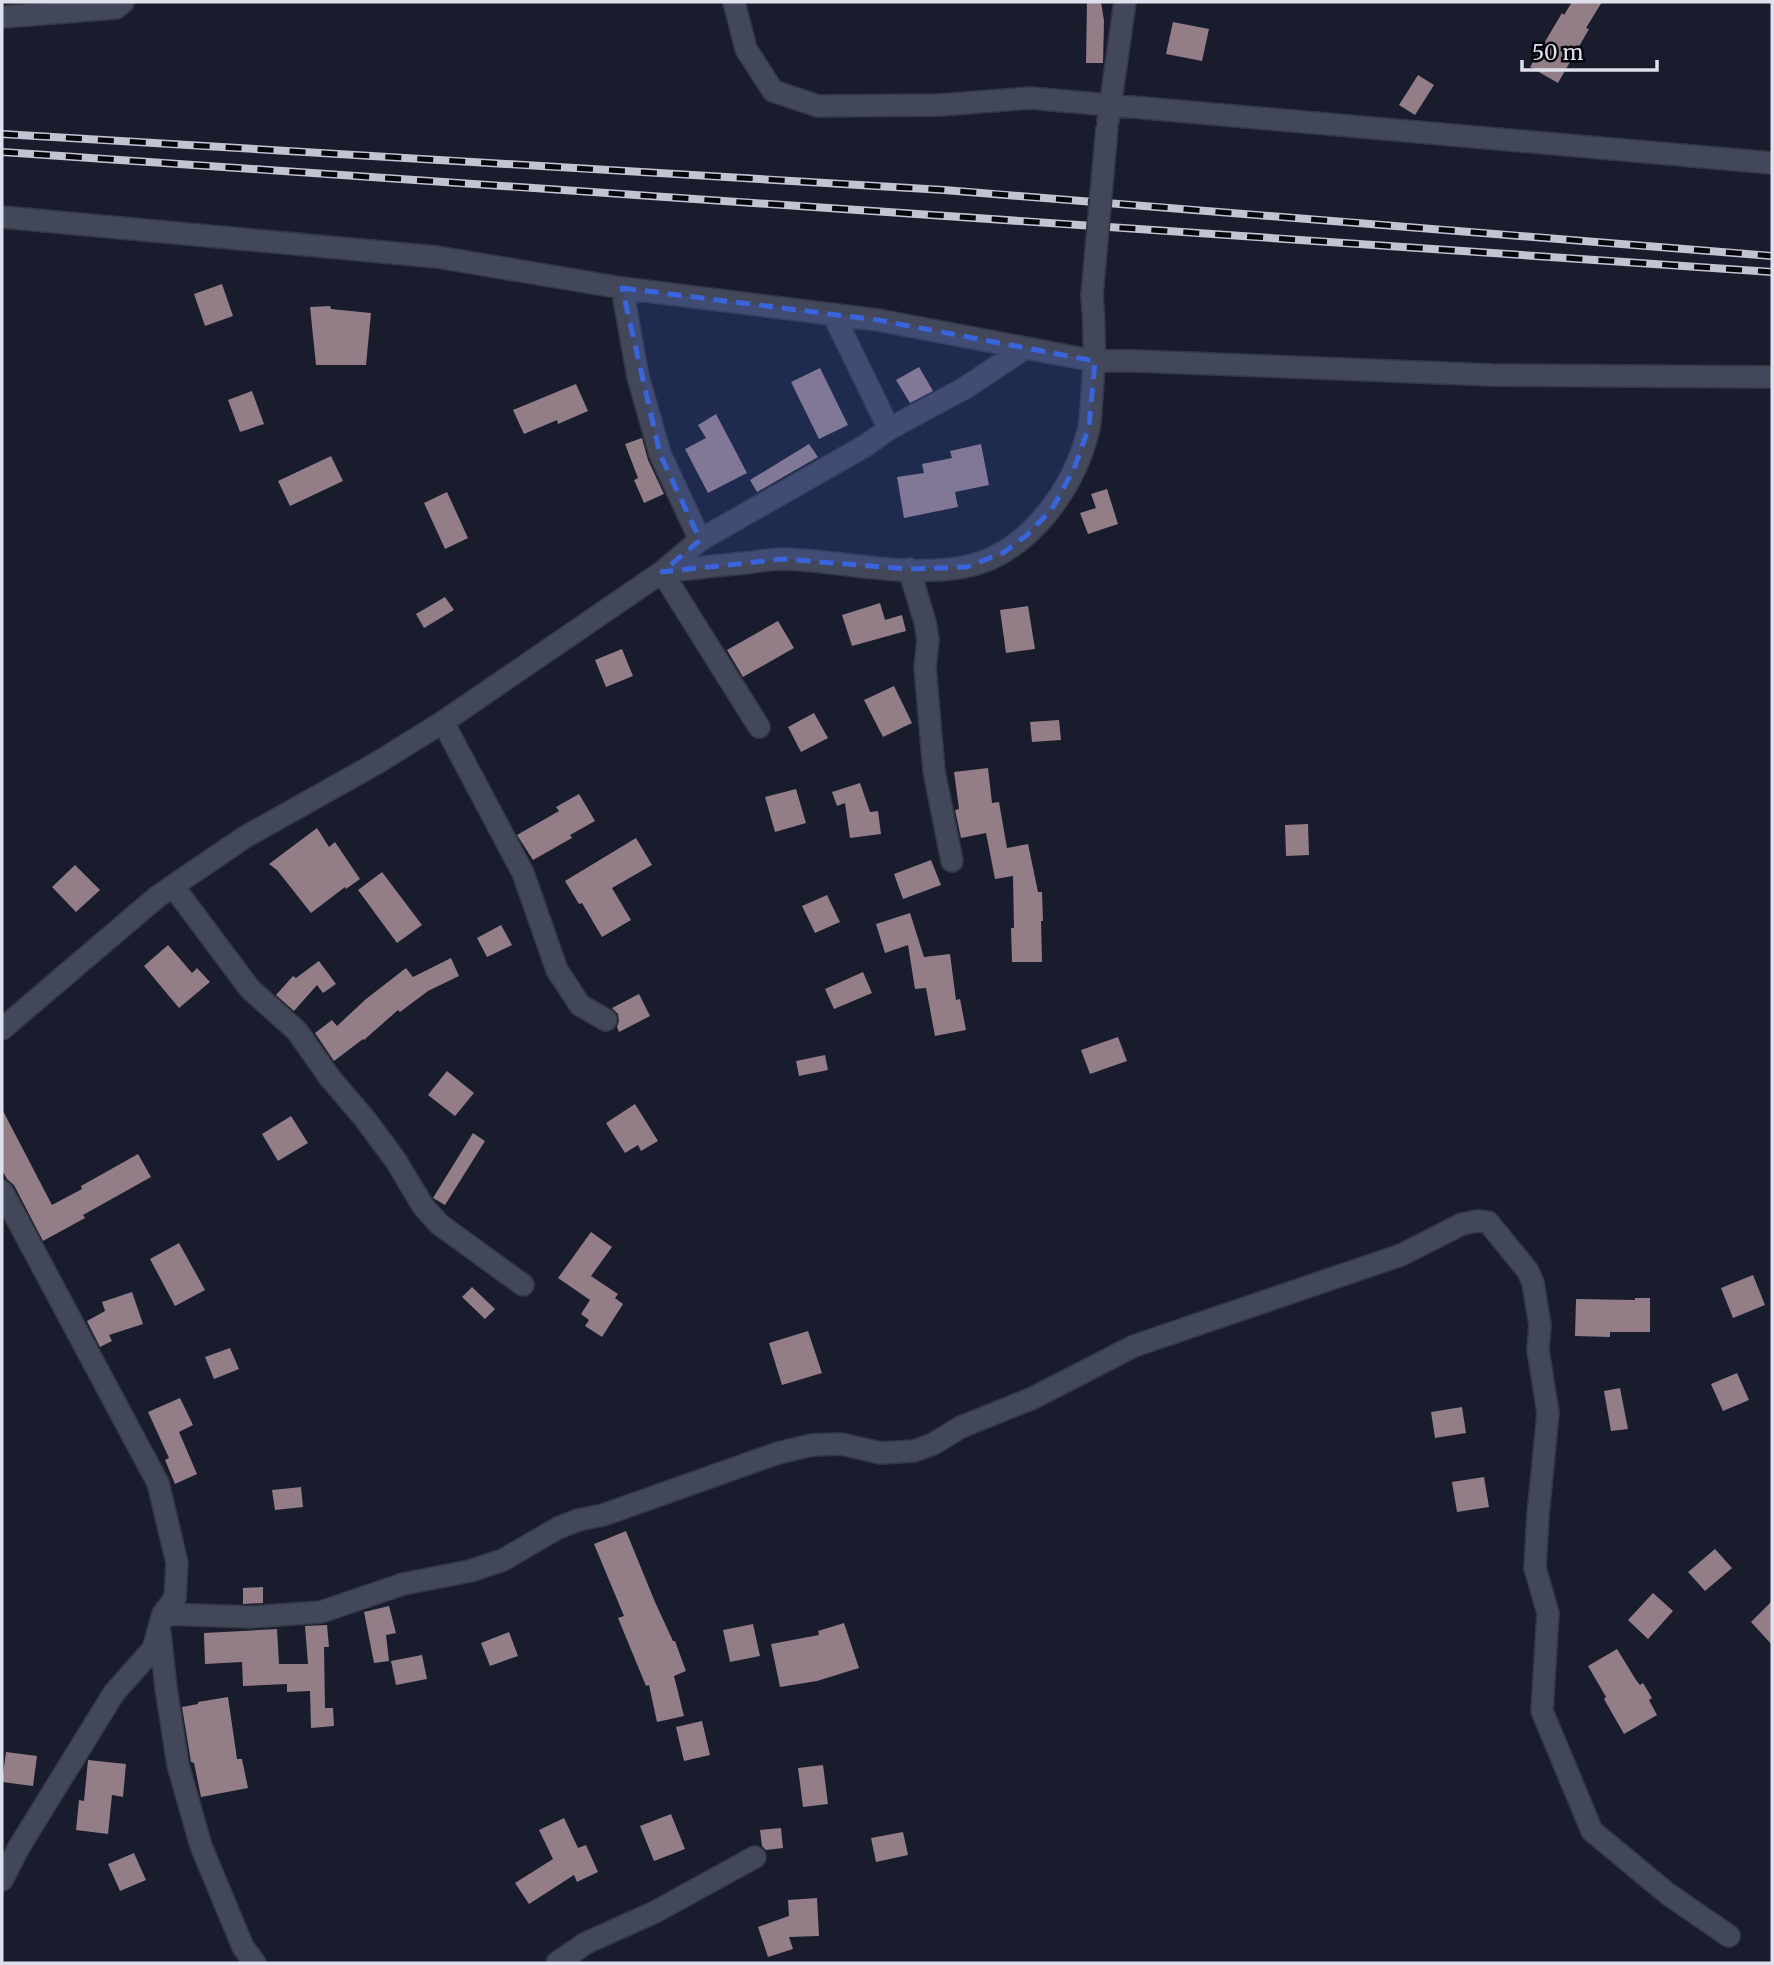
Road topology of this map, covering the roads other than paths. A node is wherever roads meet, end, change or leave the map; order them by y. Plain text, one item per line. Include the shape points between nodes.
1 (123, 2) edge
2 (734, 2) edge
3 (1125, 2) edge
4 (2, 17) edge
5 (1109, 117) junction
6 (1771, 161) edge
7 (2, 217) edge
8 (622, 288) junction
9 (833, 314) junction
10 (1025, 348) junction
11 (1095, 361) junction
12 (1772, 377) edge
13 (889, 429) junction
14 (700, 540) junction
15 (909, 569) junction
16 (662, 572) junction
17 (443, 722) junction
18 (759, 727) dead end
19 (952, 861) dead end
20 (173, 886) junction
21 (606, 1020) dead end
22 (2, 1029) edge
23 (2, 1191) edge
24 (523, 1285) dead end
25 (161, 1621) junction
26 (755, 1857) dead end
27 (2, 1880) edge
28 (1729, 1936) dead end
29 (255, 1963) edge
30 (557, 1963) edge

1 - 4 street via 116,8
2 - 5 street via 746,49 772,91 818,106 1030,99
3 - 5 street
5 - 6 street
5 - 11 street, bridge via 1092,295
7 - 8 street via 437,257
8 - 9 street
8 - 14 street via 638,377 660,454
9 - 10 street
9 - 13 street
10 - 11 street
10 - 13 street via 965,388
11 - 12 street via 1493,375
11 - 15 street via 1089,428 1052,509 1003,553 967,567
13 - 14 street
14 - 16 street
15 - 16 street via 783,559
15 - 19 street via 929,640 925,667 934,771
16 - 17 street
16 - 18 street
17 - 20 street via 245,837
17 - 21 street via 523,873 556,970 580,1005
20 - 22 street
20 - 24 street via 250,989 297,1031 396,1161 423,1206 439,1224
23 - 25 street via 158,1483 177,1563 175,1598
25 - 27 street via 153,1649 114,1693
25 - 28 street via 321,1612 403,1584 503,1560 578,1520 812,1444 841,1444 881,1453 914,1451 1134,1346 1401,1255 1462,1224 1488,1223 1528,1271 1540,1325 1538,1350 1548,1413 1535,1568 1548,1613 1542,1711 1592,1831 1668,1894
25 - 29 street via 178,1765 201,1846 243,1947
26 - 30 street via 655,1912 586,1943

